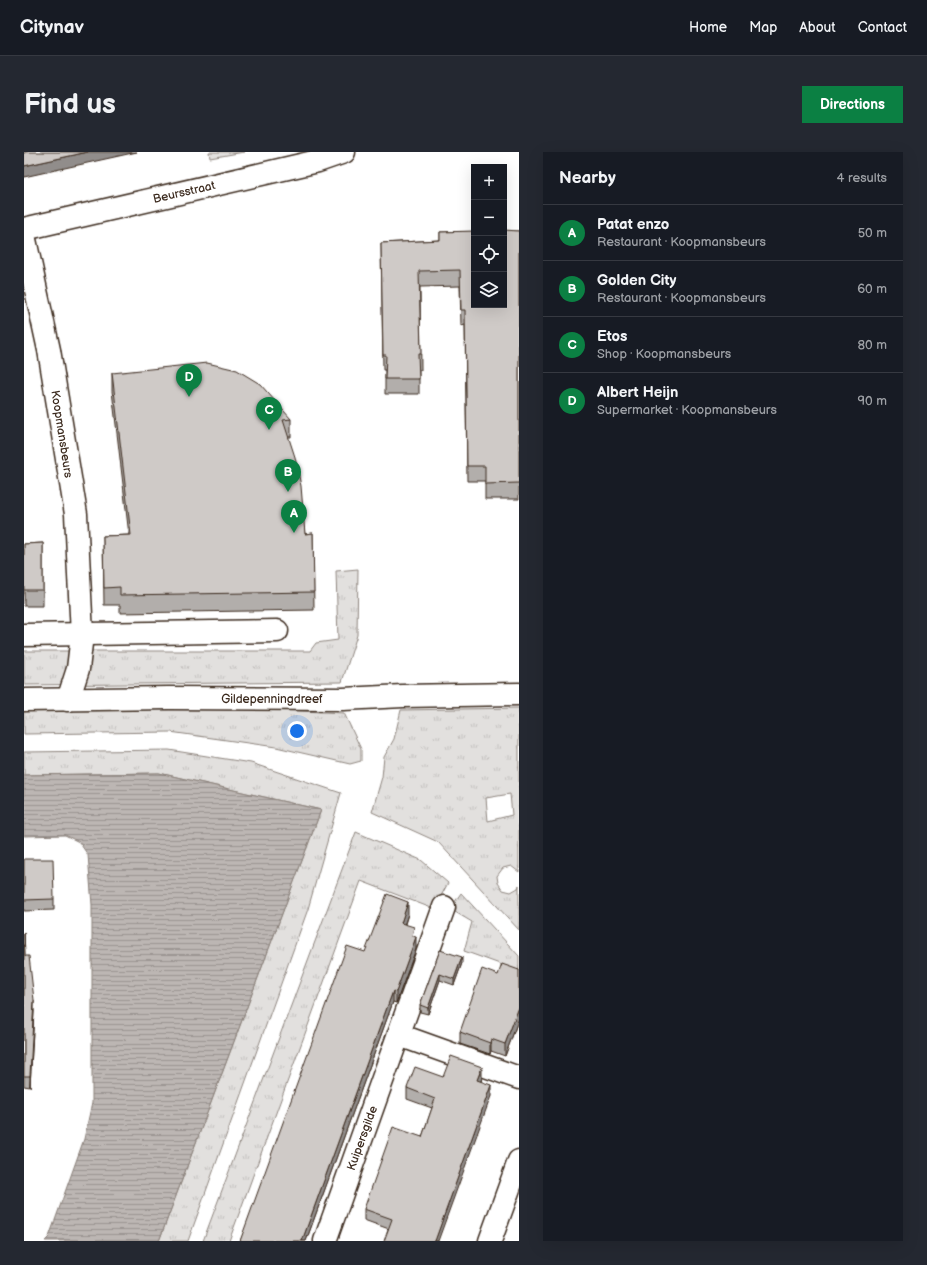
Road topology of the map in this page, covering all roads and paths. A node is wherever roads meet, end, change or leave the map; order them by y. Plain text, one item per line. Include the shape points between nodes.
1 (344, 152) edge
2 (24, 229) edge
3 (24, 235) edge
4 (277, 631) dead end
5 (24, 635) edge
6 (82, 635) junction
7 (519, 694) edge
8 (24, 700) edge
9 (68, 700) junction
10 (444, 908) dead end
11 (399, 1035) junction
12 (519, 1078) edge
13 (519, 1161) edge
14 (326, 1241) edge
15 (490, 1241) edge

1 - 2 street, Beursstraat via 318,162
3 - 6 street, Koopmansbeurs via 48,350 76,514
4 - 6 street
5 - 6 street
6 - 9 street, Koopmansbeurs via 78,669
7 - 9 street, Gildepenningdreef via 343,699
8 - 9 street, Gildepenningdreef
10 - 11 street, Kuipersgilde
11 - 12 street
11 - 14 street, Kuipersgilde
13 - 15 street

